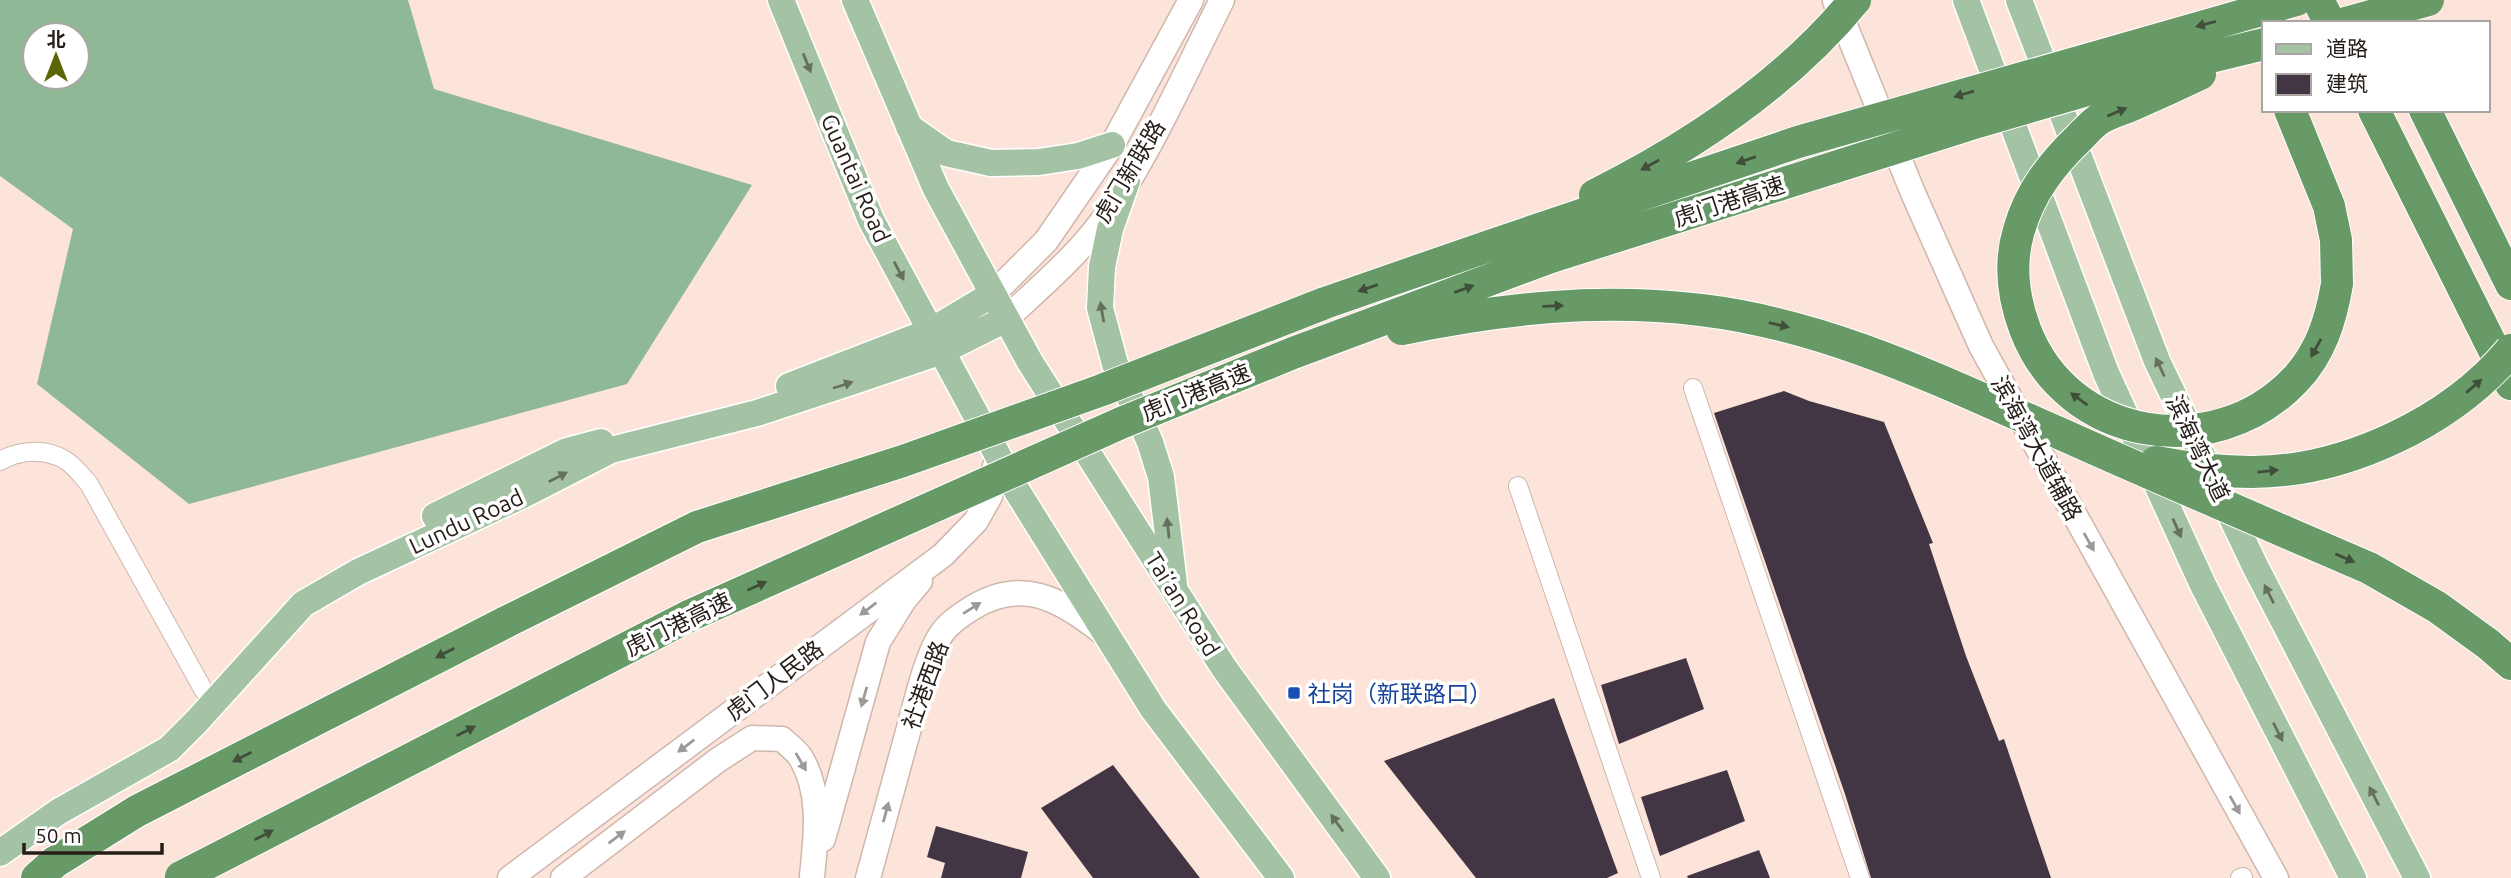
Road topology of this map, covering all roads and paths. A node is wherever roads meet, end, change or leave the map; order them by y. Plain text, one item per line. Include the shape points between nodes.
1 (780, 0) edge
2 (855, 0) edge
3 (1191, 0) edge
4 (1222, 0) edge
5 (1835, 0) edge
6 (1855, 0) edge
7 (1880, 0) edge
8 (1966, 0) edge
9 (2019, 0) edge
10 (2237, 0) edge
11 (2296, 0) edge
12 (2318, 0) edge
13 (2370, 0) edge
14 (2428, 0) edge
15 (2329, 21) edge
16 (2353, 21) edge
17 (2381, 21) edge
18 (2262, 44) edge
19 (2262, 51) edge
20 (2262, 53) edge
21 (2291, 112) edge
22 (2375, 112) edge
23 (2426, 112) edge
24 (909, 127) junction
25 (1700, 137) junction
26 (1112, 145) junction
27 (1126, 181) junction
28 (1492, 245) junction
29 (2511, 284) edge
30 (993, 294) junction
31 (1006, 318) junction
32 (936, 341) junction
33 (2511, 350) edge
34 (1293, 352) junction
35 (2511, 384) edge
36 (1693, 388) dead end
37 (2080, 443) junction
38 (997, 453) junction
39 (0, 461) edge
40 (1518, 486) dead end
41 (943, 555) junction
42 (1178, 595) junction
43 (1107, 636) junction
44 (2499, 654) edge
45 (204, 691) junction
46 (2392, 830) junction
47 (0, 833) edge
48 (0, 853) edge
49 (812, 877) edge
50 (37, 878) edge
51 (181, 878) edge
52 (510, 878) edge
53 (563, 878) edge
54 (868, 878) edge
55 (1282, 878) edge
56 (1377, 878) edge
57 (1651, 878) edge
58 (1860, 878) edge
59 (2276, 878) edge
60 (2353, 878) edge
61 (2417, 878) edge
62 (2432, 878) edge

1 -> 32 main road, Guantai Road via 871,220
2 - 24 main road
3 - 26 main road, 虎门新联路
4 - 27 main road, 虎门新联路
5 -> 59 main road, 滨海湾大道辅路 via 1981,346
6 - 25 highway, bridge via 1757,94
7 - 25 highway, bridge via 1822,57 1761,102
8 -> 60 main road, bridge via 2106,373 2203,585
46 -> 9 main road, 滨海湾大道, bridge via 2256,568 2157,361
10 - 20 highway
11 -> 28 highway, 虎门港高速, bridge via 1798,142
12 - 15 highway
13 - 17 highway
14 - 16 highway, bridge
34 -> 18 highway, 虎门港高速, bridge via 1551,257 1682,215 1971,124
21 -> 19 highway, bridge via 2329,206 2336,240 2337,284 2331,318 2297,379 2271,402 2240,419 2172,432 2137,428 2074,398 2049,373 2030,344 2018,311 2013,277 2015,242 2025,209 2042,178 2099,119
22 - 35 highway
23 - 29 highway
24 - 26 main road via 946,153 991,163 1040,162
24 - 30 main road, Tai‘an Road via 936,189
25 -> 28 highway, bridge
26 - 30 main road, 虎门新联路 via 1046,241
27 - 31 main road, 虎门新联路 via 1103,219 1069,260
42 -> 27 main road via 1171,576 1161,477 1115,364 1100,308 1102,267
28 -> 50 highway, 虎门港高速, bridge via 903,461 697,527 137,811
30 - 31 main road, Tai‘an Road
30 - 32 main road, Lundu Road
31 - 32 main road, Lundu Road
31 - 42 main road, Tai‘an Road
32 - 38 main road
32 - 45 main road, Lundu Road via 673,424 567,451 338,564 286,598
48 -> 32 main road, Lundu Road via 58,812 169,749 303,604 358,572 611,450 757,413
37 -> 33 highway, bridge via 2199,470 2255,472 2309,466 2362,451 2413,429 2459,399
34 -> 37 highway, bridge via 1461,316 1541,306 1622,304 1702,310 1781,325 1859,347
51 -> 34 highway, 虎门港高速, bridge via 691,615 1121,423
36 - 58 street
37 -> 44 highway, bridge via 2368,568 2437,607
38 - 41 main road, 虎门人民路 via 990,496 976,521
38 - 43 main road
39 - 45 street via 9,455 40,451 66,460 89,484
40 - 57 street
41 -> 49 main road via 904,600 878,642
41 -> 52 main road, 虎门人民路
56 -> 42 main road, Tai‘an Road via 1224,668
54 -> 43 main road, 社港西路 via 920,688 940,636 957,617 986,600 1016,592 1048,597
43 - 55 main road via 1153,709
45 - 47 main road, Lundu Road via 152,738
46 - 61 main road, 滨海湾大道
46 - 62 main road
53 -> 49 main road, 虎门人民路 via 751,738 782,739 801,757 814,790

